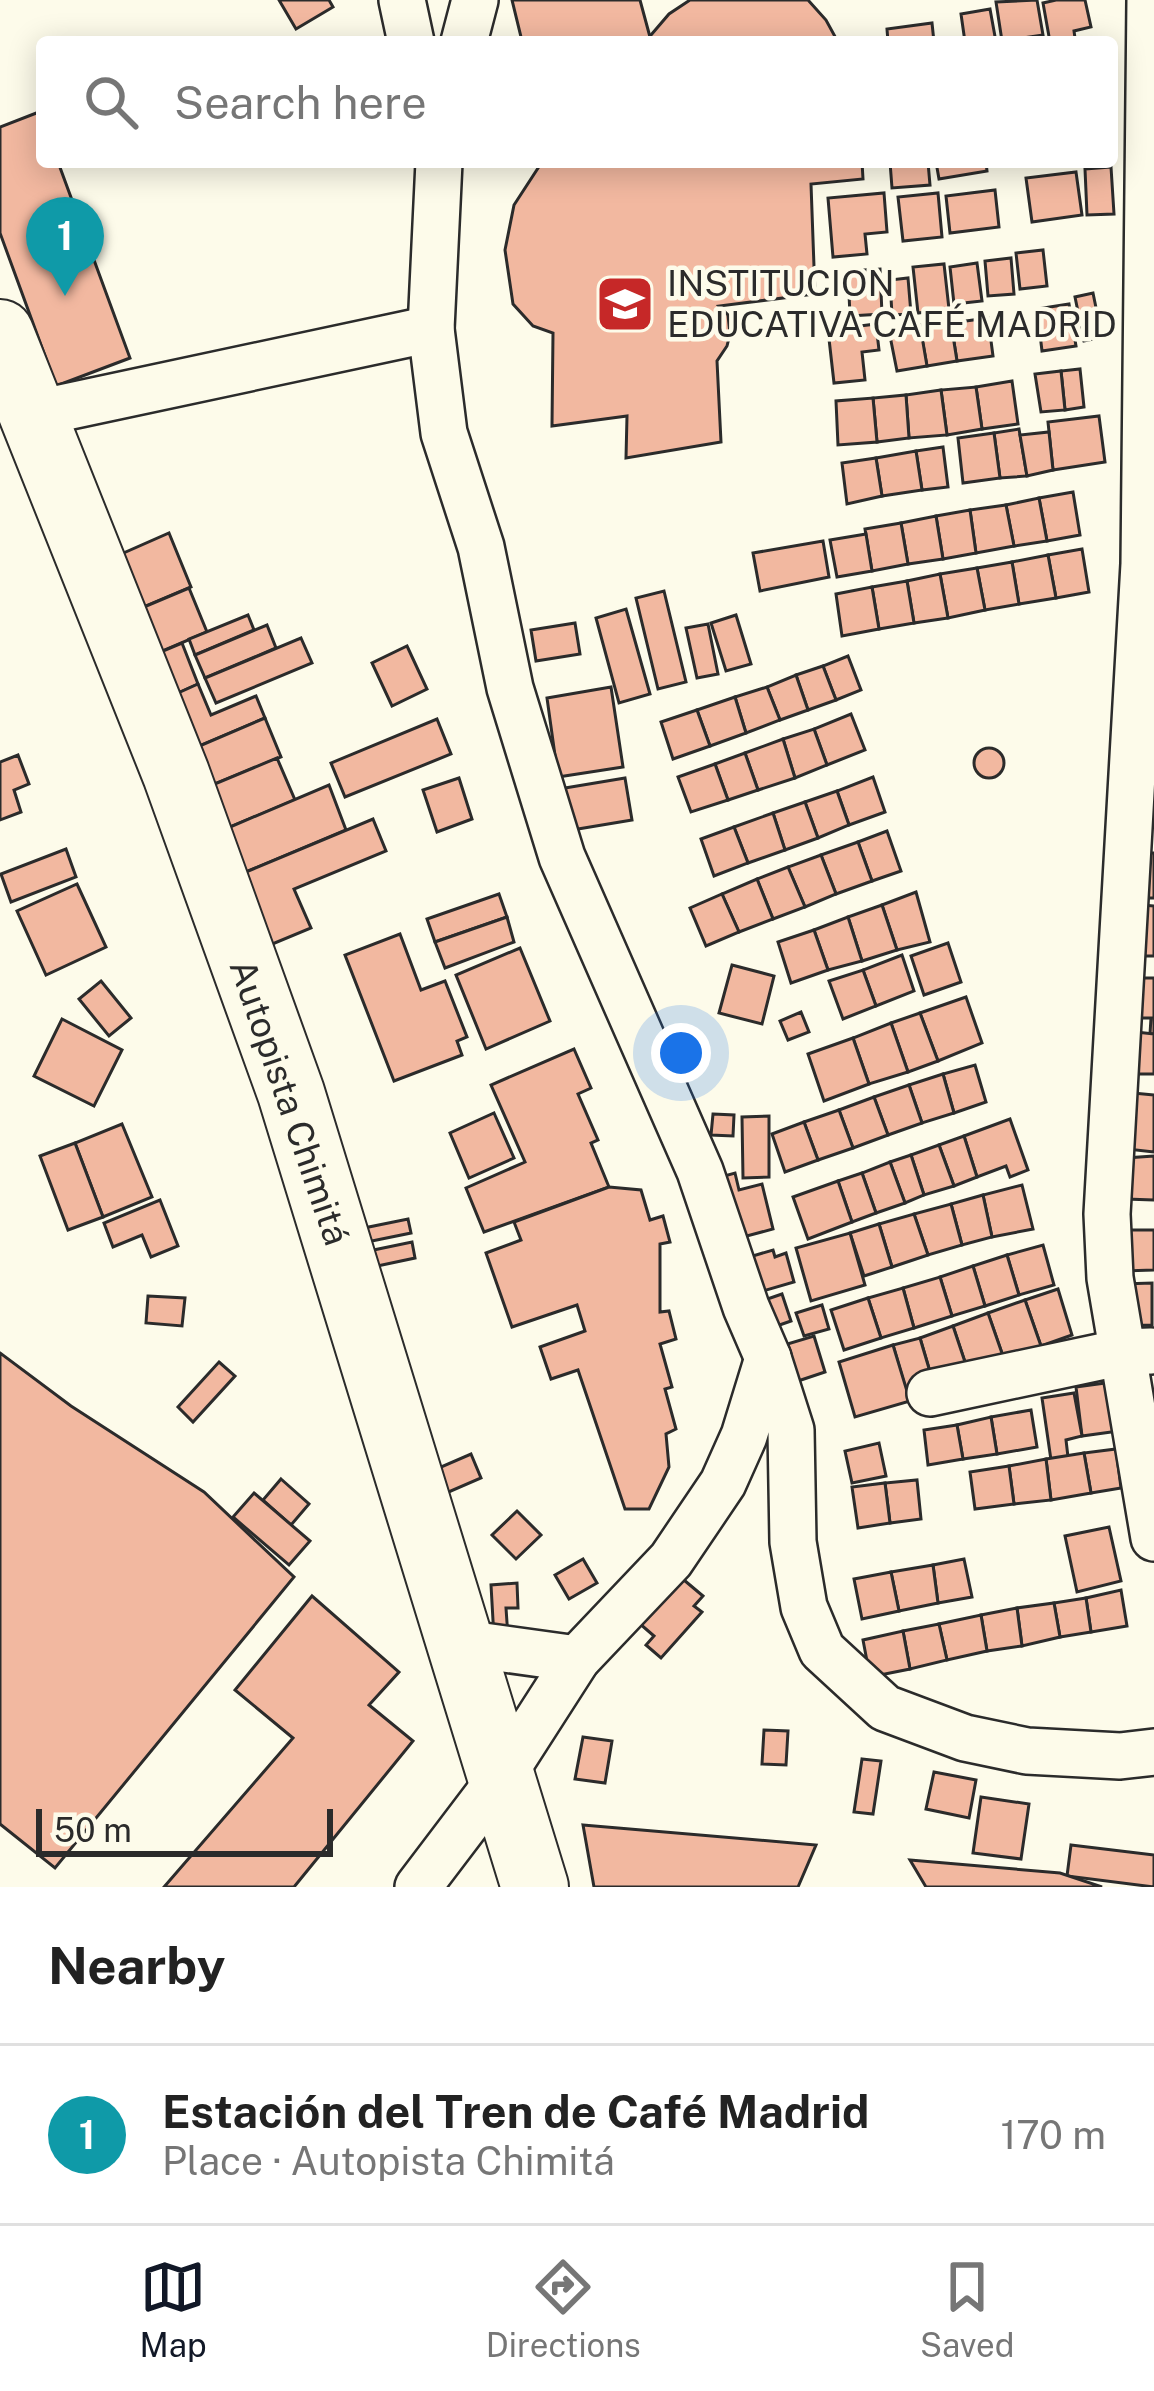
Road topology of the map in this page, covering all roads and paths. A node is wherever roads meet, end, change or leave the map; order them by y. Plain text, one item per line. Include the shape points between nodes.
1 (402, 0) edge
2 (475, 0) edge
3 (1150, 0) edge
4 (410, 36) edge
5 (466, 36) edge
6 (439, 168) edge
7 (431, 329) junction
8 (0, 333) edge
9 (34, 414) junction
10 (1139, 1352) edge
11 (768, 1358) junction
12 (930, 1393) dead end
13 (1154, 1538) edge
14 (462, 1643) junction
15 (577, 1659) junction
16 (1154, 1752) edge
17 (500, 1779) junction
18 (418, 1887) edge
19 (535, 1887) edge

1 - 4 street
2 - 5 street
3 - 10 street via 1144,564 1107,1214 1110,1278
6 - 7 street
7 - 9 street
7 - 11 street via 444,433 562,857 700,1171
8 - 9 highway, Autopista Chimitá
9 - 14 highway, Autopista Chimitá via 291,1093
10 - 12 street
10 - 13 street
11 - 15 street via 723,1483 671,1560
11 - 16 street via 791,1430 793,1542 804,1607 822,1650 885,1708 964,1738 1027,1751
14 - 15 street
14 - 17 highway, Autopista Chimitá
15 - 17 street
17 - 18 street
17 - 19 highway, Autopista Chimitá

